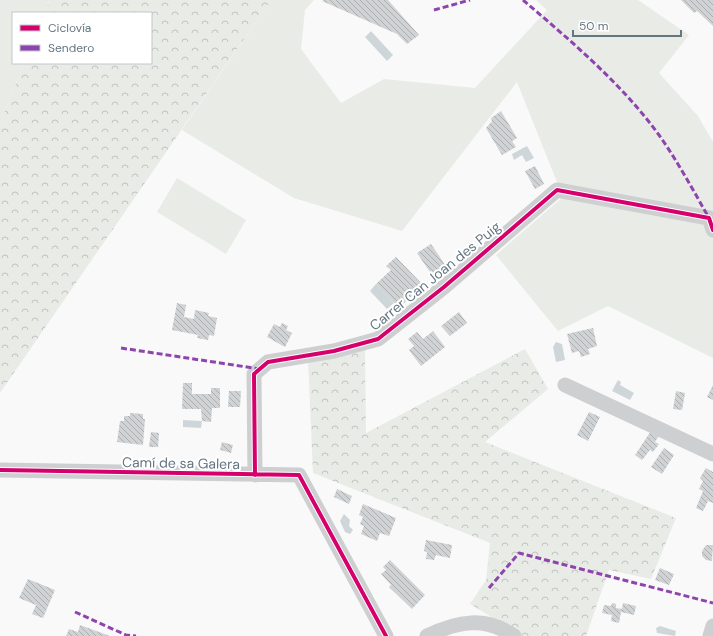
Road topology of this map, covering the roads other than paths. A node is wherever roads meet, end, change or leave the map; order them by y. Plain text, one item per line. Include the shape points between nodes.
1 (713, 230) edge
2 (566, 385) dead end
3 (713, 454) edge
4 (0, 470) edge
5 (255, 475) junction
6 (713, 626) edge
7 (386, 636) edge
8 (427, 636) edge
9 (514, 636) edge
10 (710, 636) edge

1 - 5 street, Carrer Can Joan des Puig via 709,218 557,190 444,287 378,339 334,351 268,362 254,374
2 - 3 street
4 - 5 street, Camí de sa Galera
5 - 7 street, Camí de sa Galera via 299,475
6 - 10 street
8 - 9 street via 468,622 501,627

